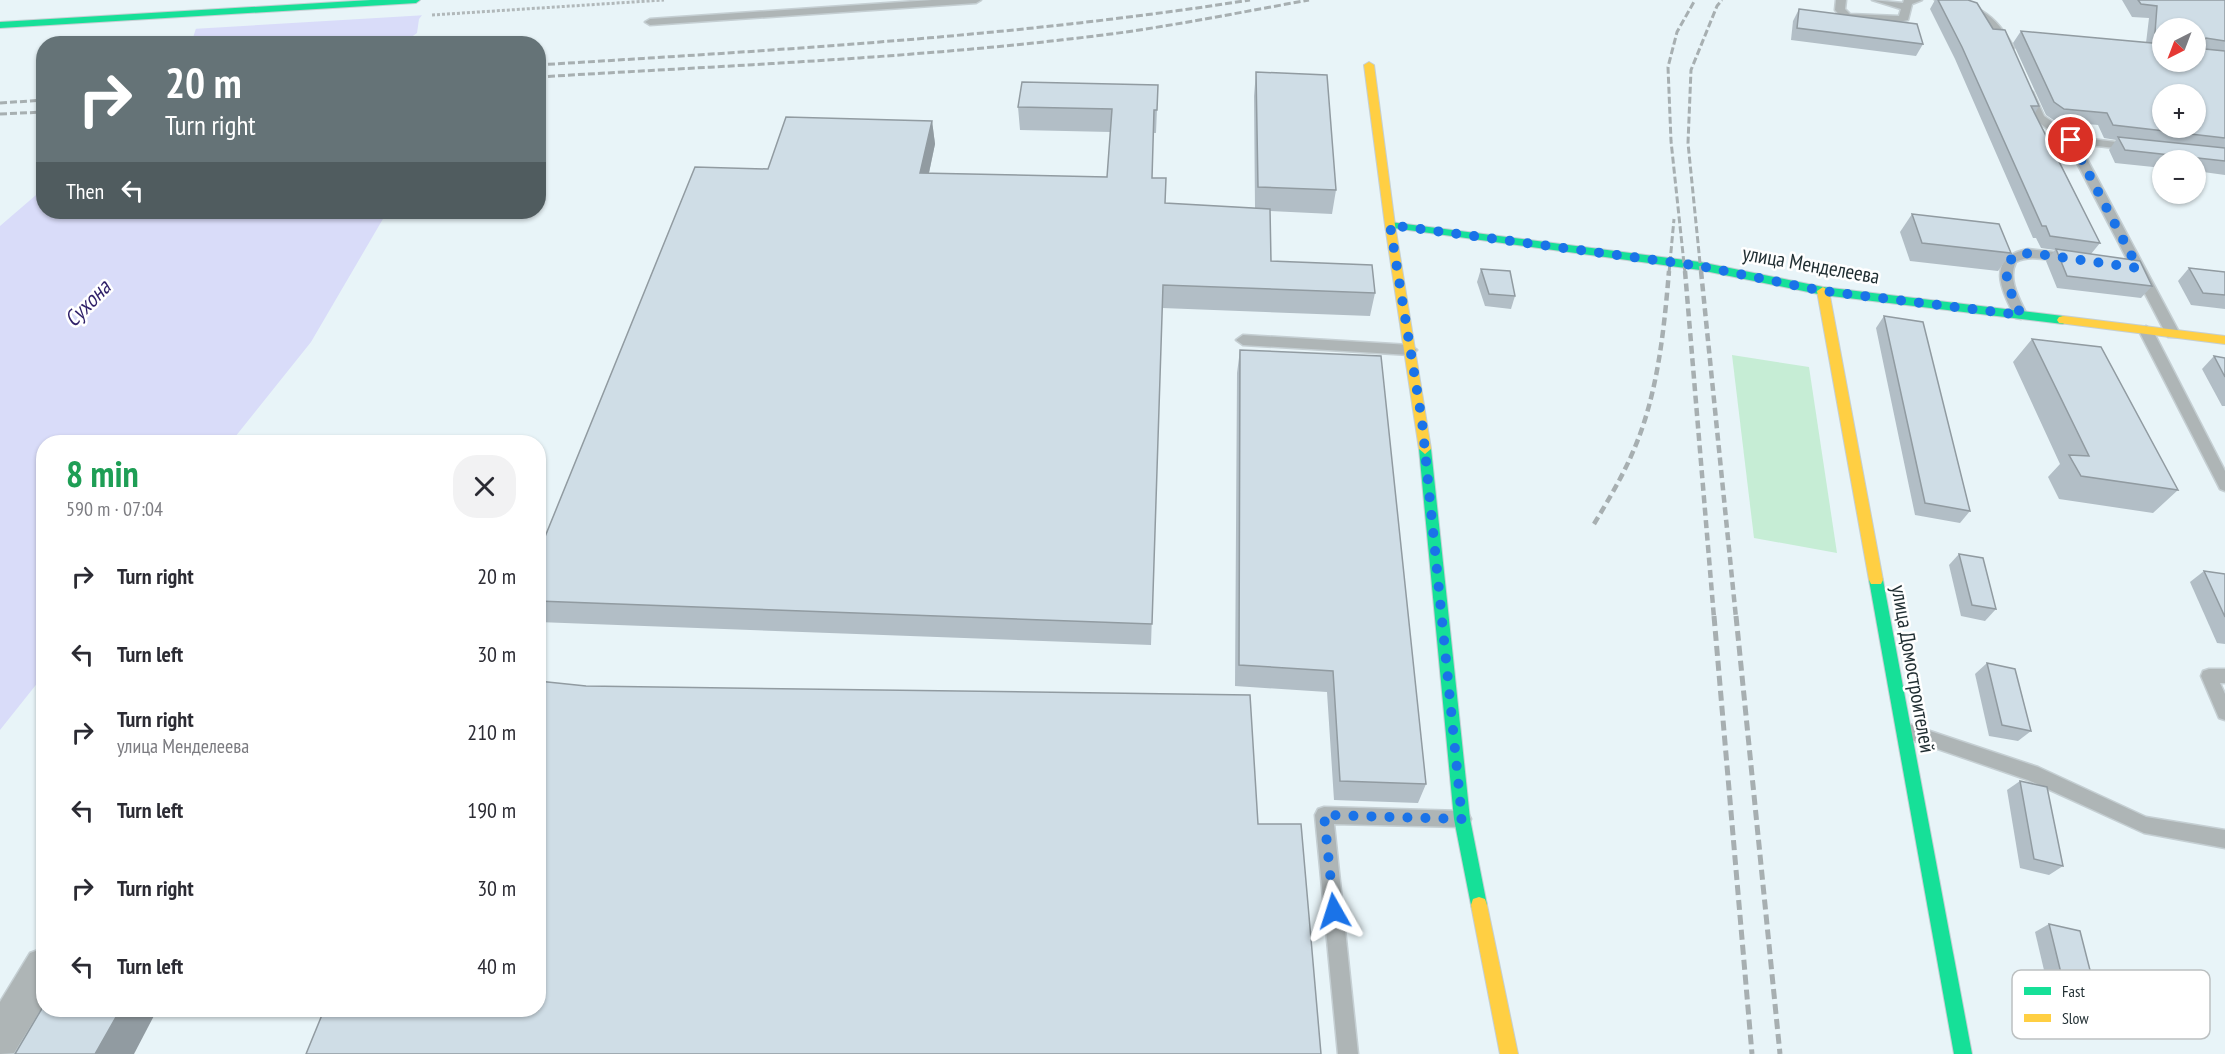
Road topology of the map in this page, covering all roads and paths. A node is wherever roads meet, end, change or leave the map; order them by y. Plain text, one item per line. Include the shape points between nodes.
1 (416, 0) edge
2 (976, 0) edge
3 (1841, 0) edge
4 (1877, 0) edge
5 (1917, 0) edge
6 (1940, 0) edge
7 (1907, 7) junction
8 (1828, 15) edge
9 (1847, 17) junction
10 (650, 22) dead end
11 (0, 25) edge
12 (2012, 56) edge
13 (1369, 65) dead end
14 (2021, 77) edge
15 (2071, 140) junction
16 (2142, 148) edge
17 (1390, 225) junction
18 (2085, 260) edge
19 (2117, 265) edge
20 (2138, 268) junction
21 (1823, 291) junction
22 (2021, 315) junction
23 (2146, 331) junction
24 (2174, 334) junction
25 (1243, 340) dead end
26 (2225, 340) edge
27 (1410, 350) junction
28 (2225, 485) edge
29 (2225, 676) edge
30 (2225, 713) edge
31 (1903, 730) junction
32 (1462, 819) junction
33 (2225, 839) edge
34 (36, 980) edge
35 (0, 1039) edge
36 (1348, 1054) edge
37 (1509, 1054) edge
38 (1963, 1054) edge

1 - 11 street
2 - 10 lane
3 - 9 lane via 1840,10
4 - 7 lane
5 - 7 lane via 1908,2
6 - 12 lane via 1980,13 1997,26 2009,36
7 - 9 lane via 1904,18 1899,19
8 - 9 lane
13 - 17 street
14 - 15 lane via 2039,118
15 - 16 lane
15 - 20 lane
17 - 21 street, улица Менделеева via 1700,266
17 - 27 street
18 - 22 lane via 2031,253 2015,255 2007,267 2007,280
19 - 20 lane
20 - 24 lane
21 - 22 street, улица Менделеева
21 - 31 street, улица Домостроителей
22 - 23 street, улица Менделеева
23 - 24 street, улица Менделеева
23 - 28 lane
24 - 26 street, улица Менделеева
25 - 27 lane
27 - 32 street via 1422,421
29 - 30 lane via 2208,676
31 - 33 lane via 2032,773 2144,825
31 - 38 street, улица Домостроителей
32 - 36 lane via 1324,815
32 - 37 street
34 - 35 street

